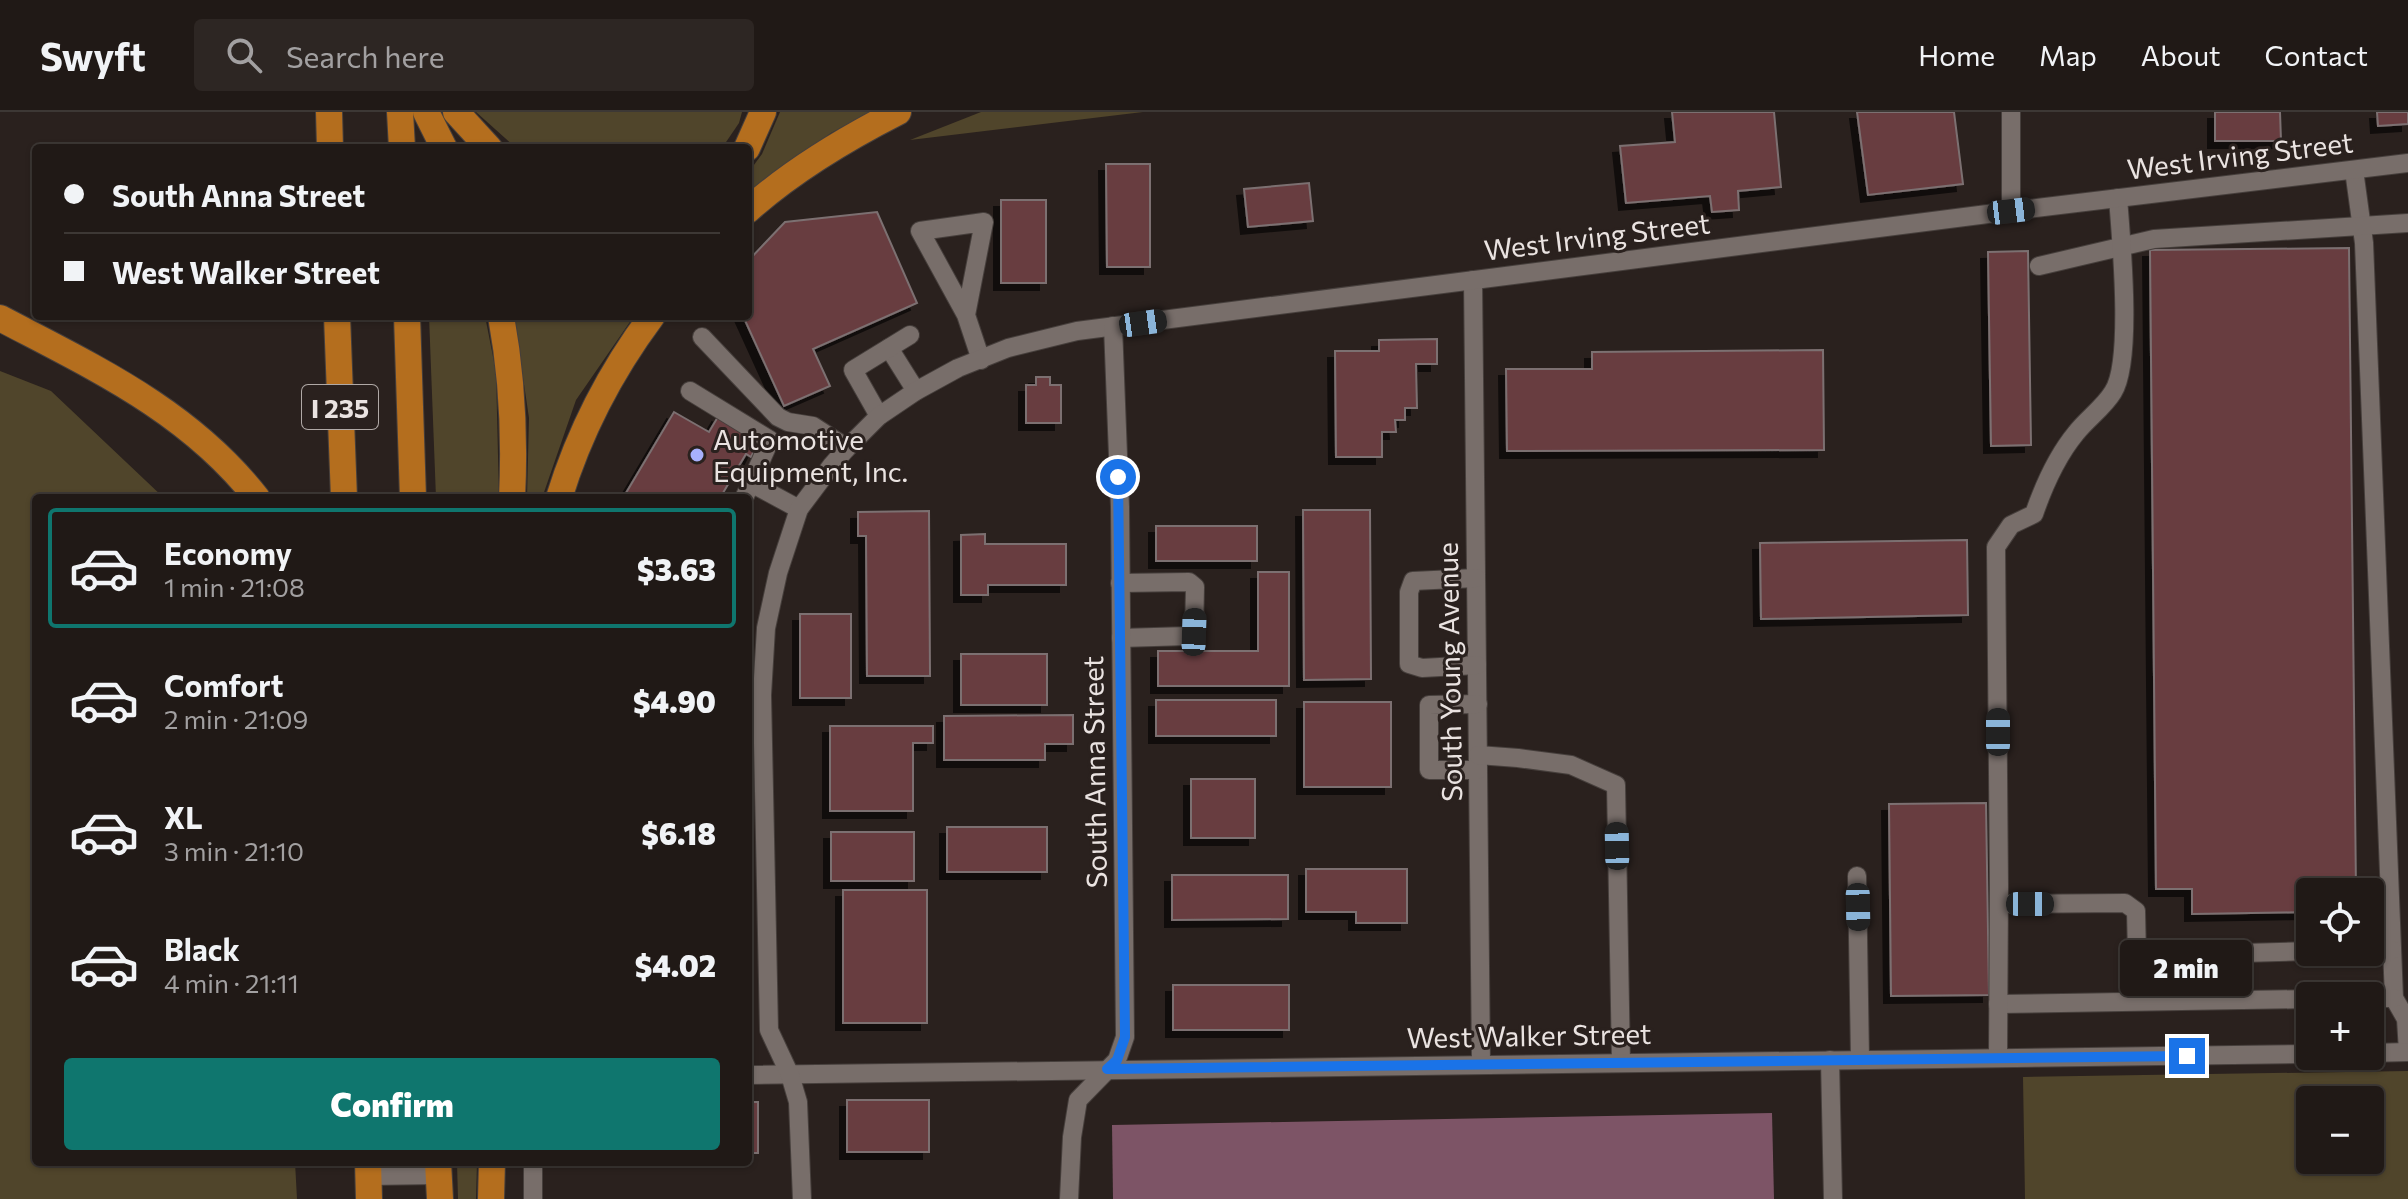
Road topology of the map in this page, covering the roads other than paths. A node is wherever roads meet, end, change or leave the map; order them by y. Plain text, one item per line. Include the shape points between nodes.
1 (329, 112) edge
2 (400, 112) edge
3 (426, 112) edge
4 (456, 112) edge
5 (763, 112) edge
6 (898, 112) edge
7 (2011, 112) edge
8 (330, 144) edge
9 (402, 144) edge
10 (442, 144) edge
11 (485, 144) edge
12 (749, 144) edge
13 (2408, 163) edge
14 (2354, 170) junction
15 (2118, 198) junction
16 (752, 207) edge
17 (2011, 211) junction
18 (2408, 223) edge
19 (2361, 226) junction
20 (2122, 246) junction
21 (2039, 266) dead end
22 (1473, 280) junction
23 (966, 315) junction
24 (0, 318) edge
25 (337, 320) edge
26 (407, 320) edge
27 (501, 320) edge
28 (649, 320) edge
29 (1113, 326) junction
30 (910, 335) dead end
31 (702, 337) dead end
32 (889, 348) junction
33 (981, 360) junction
34 (690, 391) dead end
35 (916, 391) junction
36 (879, 416) junction
37 (847, 448) junction
38 (747, 491) edge
39 (253, 494) edge
40 (344, 494) edge
41 (413, 494) edge
42 (512, 494) edge
43 (560, 494) edge
44 (799, 509) junction
45 (1476, 578) junction
46 (1120, 583) junction
47 (1121, 638) junction
48 (1477, 665) junction
49 (1478, 704) junction
50 (1478, 762) junction
51 (1857, 876) dead end
52 (1999, 904) junction
53 (2384, 950) edge
54 (2392, 950) junction
55 (2296, 951) edge
56 (2384, 998) edge
57 (2394, 998) junction
58 (2296, 999) edge
59 (1998, 1004) junction
60 (2408, 1052) edge
61 (2384, 1053) edge
62 (2296, 1054) edge
63 (1998, 1058) junction
64 (1860, 1059) junction
65 (1830, 1060) junction
66 (1621, 1062) junction
67 (1481, 1063) junction
68 (1107, 1069) junction
69 (752, 1075) edge
70 (790, 1075) junction
71 (492, 1166) edge
72 (533, 1166) edge
73 (368, 1179) edge
74 (439, 1179) edge
75 (491, 1199) edge
76 (533, 1199) edge
77 (802, 1199) edge
78 (1069, 1199) edge
79 (1833, 1199) edge

1 - 8 highway
2 - 9 highway
3 - 10 highway
4 - 11 highway
5 - 12 highway
6 - 16 highway via 832,148
7 - 17 street
13 - 14 street, West Irving Street
14 - 15 street, West Irving Street
14 - 19 street
15 - 17 street, West Irving Street
15 - 20 street
17 - 22 street, West Irving Street
18 - 19 street
19 - 20 street via 2154,239
19 - 54 street
20 - 21 street
20 - 52 street via 2122,368 2114,392 2074,434 2045,482 2034,514 2011,525 1996,547
22 - 29 street, West Irving Street
22 - 45 street, South Young Avenue
23 - 23 street via 935,259 920,231 984,222
23 - 33 street
24 - 39 highway via 112,377 176,418
25 - 40 highway, I 235
26 - 41 highway, I 235
27 - 42 highway via 511,400
28 - 43 highway via 590,418
29 - 33 street, West Irving Street via 1008,348
29 - 46 street, South Anna Street
30 - 32 street
31 - 37 street via 778,417 813,426
32 - 35 street
32 - 36 street via 853,370
33 - 35 street, West Irving Street
34 - 38 street via 770,440
35 - 36 street, West Irving Street
36 - 37 street, West Irving Street
37 - 44 street, West Irving Street
38 - 44 street
44 - 70 street, West Irving Street via 766,628 762,695 769,1030
45 - 48 street, South Young Avenue
45 - 48 street via 1413,581 1409,664
46 - 47 street, South Anna Street
46 - 47 street via 1189,582 1195,587 1194,632
47 - 68 street, South Anna Street via 1125,1037 1117,1060
48 - 49 street, South Young Avenue
49 - 50 street, South Young Avenue
49 - 50 street via 1429,705 1429,770
50 - 66 street via 1518,758 1571,765 1616,785
50 - 67 street, South Young Avenue
51 - 64 street
52 - 55 street via 2125,903 2136,911 2137,956
52 - 59 street
53 - 54 street
54 - 57 street
56 - 57 street
57 - 60 street via 2406,1019
58 - 59 street
59 - 63 street
60 - 61 street
62 - 63 street, West Walker Street
63 - 64 street, West Walker Street
64 - 65 street, West Walker Street
65 - 66 street, West Walker Street
65 - 79 street
66 - 67 street, West Walker Street
67 - 68 street, West Walker Street
68 - 70 street, West Walker Street
68 - 78 street, South Anna Street via 1078,1100
69 - 70 street, West Walker Street
70 - 77 street, West Irving Street via 798,1102
71 - 75 highway
72 - 76 street
73 - 74 street

